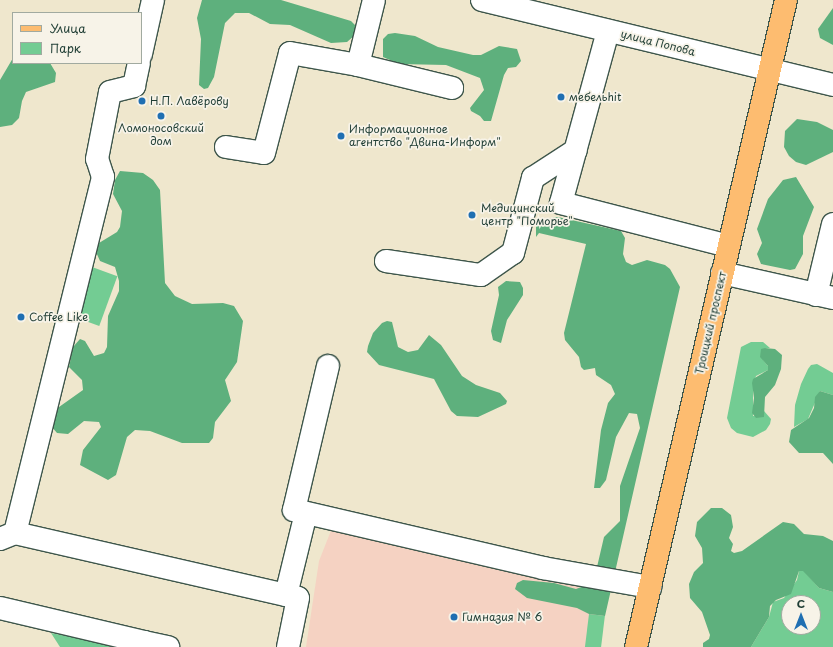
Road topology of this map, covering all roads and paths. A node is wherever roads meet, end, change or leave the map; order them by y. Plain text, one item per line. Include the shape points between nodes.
1 (153, 0) edge
2 (374, 0) edge
3 (482, 0) edge
4 (786, 0) edge
5 (539, 7) edge
6 (608, 31) junction
7 (142, 50) edge
8 (139, 64) edge
9 (358, 65) junction
10 (769, 71) junction
11 (833, 85) edge
12 (452, 88) dead end
13 (226, 147) dead end
14 (576, 150) junction
15 (833, 224) edge
16 (729, 246) junction
17 (386, 261) dead end
18 (722, 273) junction
19 (825, 296) edge
20 (328, 366) dead end
21 (306, 513) junction
22 (7, 536) edge
23 (650, 587) junction
24 (286, 595) junction
25 (0, 608) edge
26 (143, 644) edge
27 (168, 647) edge
28 (288, 647) edge
29 (636, 647) edge

1 - 7 street
2 - 9 street
3 - 5 street, улица Попова
4 - 10 main road, Троицкий проспект
5 - 6 street, улица Попова
6 - 10 street, улица Попова
6 - 14 street
8 - 22 street via 134,86 110,92 97,159 103,177
9 - 12 street
9 - 13 street via 290,53 264,153
10 - 11 street, улица Попова
10 - 16 main road, Троицкий проспект
14 - 16 street via 561,203
14 - 17 street via 533,178 513,253 481,275
15 - 19 street
16 - 18 main road, Троицкий проспект
18 - 19 street
18 - 23 main road, Троицкий проспект
20 - 21 street via 294,510
21 - 23 street via 543,568
21 - 24 street
22 - 24 street
23 - 29 main road, Троицкий проспект
24 - 28 street via 298,598
25 - 26 street
26 - 27 street

